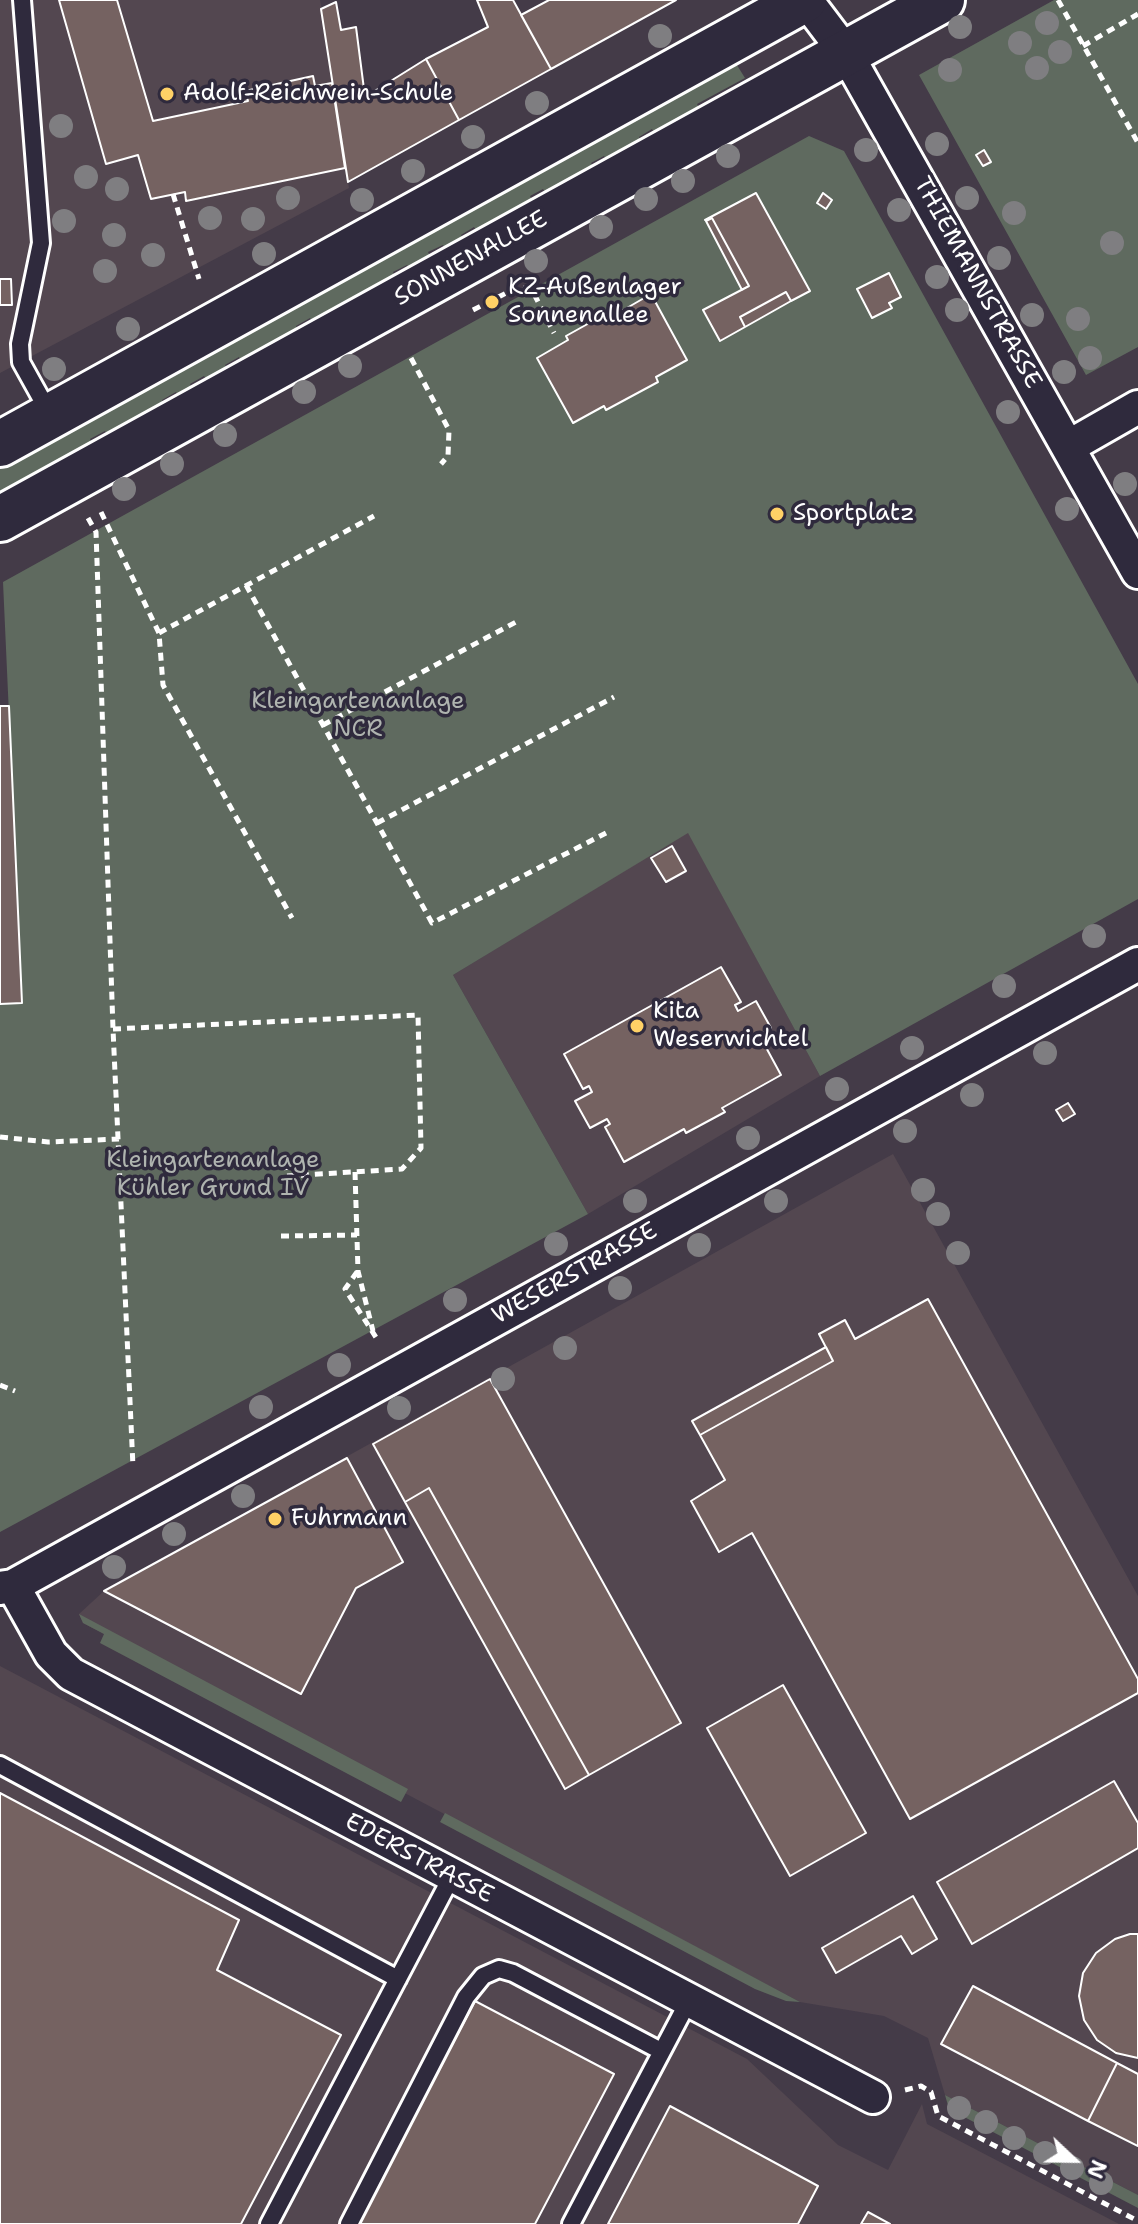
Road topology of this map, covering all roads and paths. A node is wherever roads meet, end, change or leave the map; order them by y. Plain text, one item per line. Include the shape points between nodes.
1 (22, 0) edge
2 (805, 0) edge
3 (942, 0) edge
4 (1058, 0) edge
5 (1138, 14) edge
6 (1083, 46) junction
7 (846, 53) junction
8 (1138, 143) edge
9 (173, 194) dead end
10 (199, 279) dead end
11 (473, 310) dead end
12 (554, 333) dead end
13 (411, 358) dead end
14 (1138, 407) edge
15 (51, 416) junction
16 (0, 444) edge
17 (1068, 447) junction
18 (441, 464) dead end
19 (101, 512) dead end
20 (374, 516) dead end
21 (88, 518) dead end
22 (0, 519) edge
23 (1138, 572) edge
24 (246, 585) junction
25 (516, 622) dead end
26 (159, 633) junction
27 (614, 697) dead end
28 (323, 725) junction
29 (377, 823) junction
30 (606, 833) dead end
31 (292, 918) dead end
32 (1138, 964) edge
33 (113, 1029) junction
34 (0, 1137) edge
35 (119, 1139) junction
36 (285, 1156) dead end
37 (355, 1172) junction
38 (357, 1235) junction
39 (281, 1236) dead end
40 (358, 1271) junction
41 (373, 1331) junction
42 (377, 1339) dead end
43 (0, 1385) edge
44 (15, 1391) dead end
45 (133, 1467) dead end
46 (6, 1587) edge
47 (0, 1765) edge
48 (452, 1876) junction
49 (398, 1979) junction
50 (688, 2002) junction
51 (661, 2051) junction
52 (873, 2097) joint
53 (1138, 2221) edge
54 (269, 2224) edge
55 (349, 2224) edge
56 (571, 2224) edge

1 - 15 lane via 41,243 21,362
2 - 7 street, THIEMANNSTRASSE
2 - 15 main road
3 - 7 main road, SONNENALLEE
4 - 6 path
5 - 6 path
6 - 8 path
7 - 17 street, THIEMANNSTRASSE
7 - 22 main road, SONNENALLEE
9 - 10 path
11 - 12 path via 520,286 533,292
13 - 18 path via 449,430 448,456
14 - 17 street
15 - 16 main road
17 - 23 street, THIEMANNSTRASSE
19 - 26 path
20 - 24 path
21 - 33 path via 96,532
24 - 26 path
24 - 28 path
25 - 28 path
26 - 31 path via 163,685
27 - 29 path
28 - 29 path
29 - 30 path via 432,923
32 - 46 street, WESERSTRASSE
33 - 35 path
33 - 37 path via 418,1015 421,1148 402,1169
34 - 35 path via 48,1142
35 - 45 path
36 - 37 path via 287,1176
37 - 38 path
38 - 39 path
38 - 40 path
40 - 41 path
40 - 41 path via 345,1289
41 - 42 path
43 - 44 path
46 - 48 street, EDERSTRASSE via 51,1654 71,1674
47 - 49 lane
48 - 49 lane
48 - 50 street, EDERSTRASSE
49 - 54 lane
50 - 51 lane
50 - 52 street, EDERSTRASSE
51 - 55 lane via 513,1973 499,1969 483,1976 466,1997
51 - 56 lane
52 - 53 path via 921,2086 931,2092 938,2116

